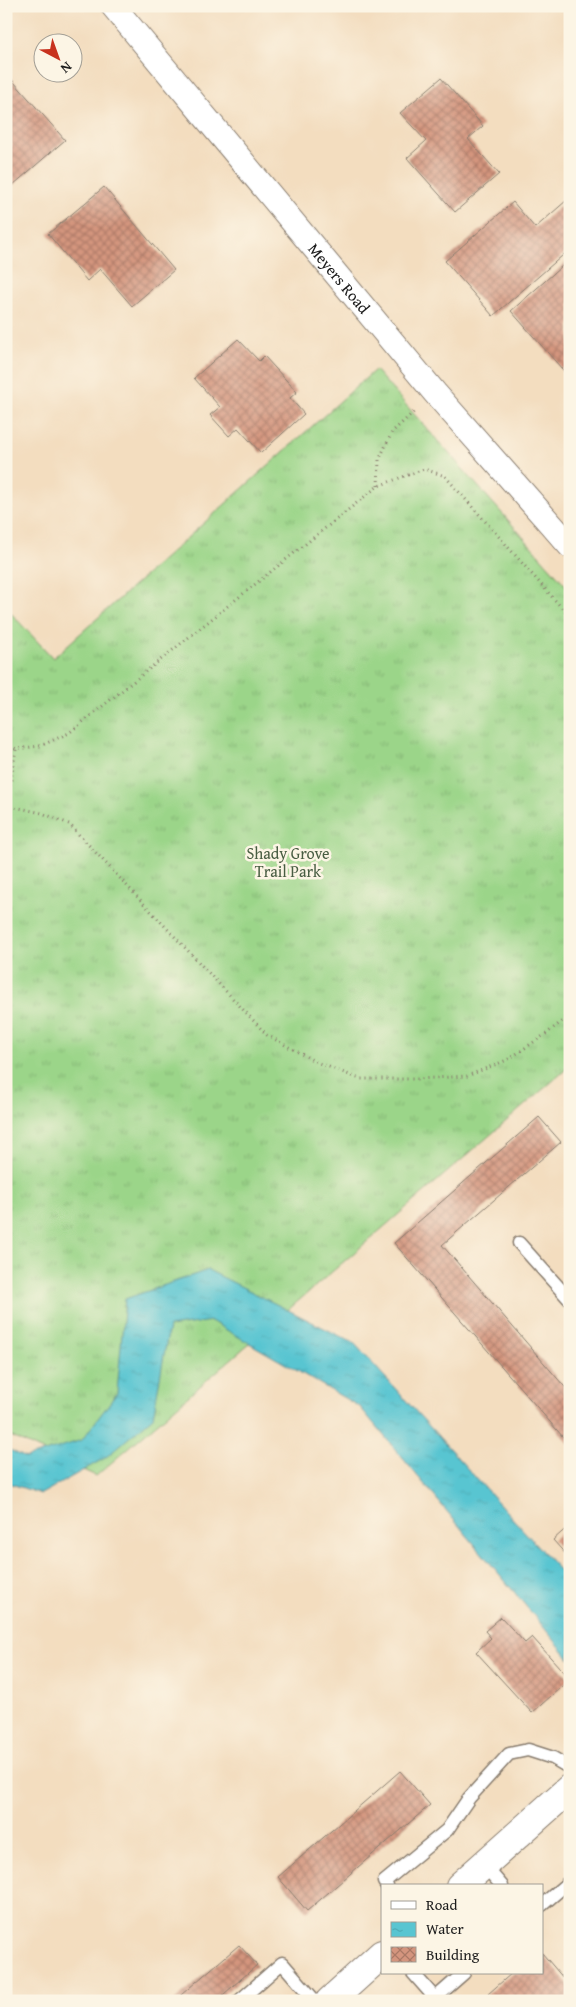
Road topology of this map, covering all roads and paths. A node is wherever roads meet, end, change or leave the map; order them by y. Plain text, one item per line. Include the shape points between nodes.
1 (113, 6) edge
2 (435, 393) junction
3 (378, 486) junction
4 (570, 546) edge
5 (570, 617) edge
6 (6, 743) edge
7 (16, 749) junction
8 (7, 805) edge
9 (570, 1015) edge
10 (519, 1243) dead end
11 (570, 1300) edge
12 (570, 1768) edge
13 (570, 1788) edge
14 (484, 1865) junction
15 (570, 1881) edge
16 (386, 1884) edge
17 (462, 1884) edge
18 (500, 1884) edge
19 (544, 1903) edge
20 (381, 1955) edge
21 (414, 1974) edge
22 (463, 1974) edge
23 (434, 2000) edge
24 (239, 2001) edge
25 (315, 2001) edge
26 (330, 2001) edge

1 - 2 street, Meyers Road
2 - 3 path via 392,432 379,460
2 - 4 street, Meyers Road
3 - 5 path via 424,469 445,476
3 - 7 path via 69,733 40,746
6 - 7 path
7 - 8 path
8 - 9 path via 69,824 268,1035 316,1062 360,1079 467,1076 507,1060
10 - 11 lane
12 - 16 lane via 528,1750 509,1754 469,1798 447,1830
13 - 14 main road
14 - 17 main road
14 - 18 lane
15 - 19 lane
20 - 26 main road
21 - 23 lane
22 - 23 lane
24 - 25 lane via 282,1963

